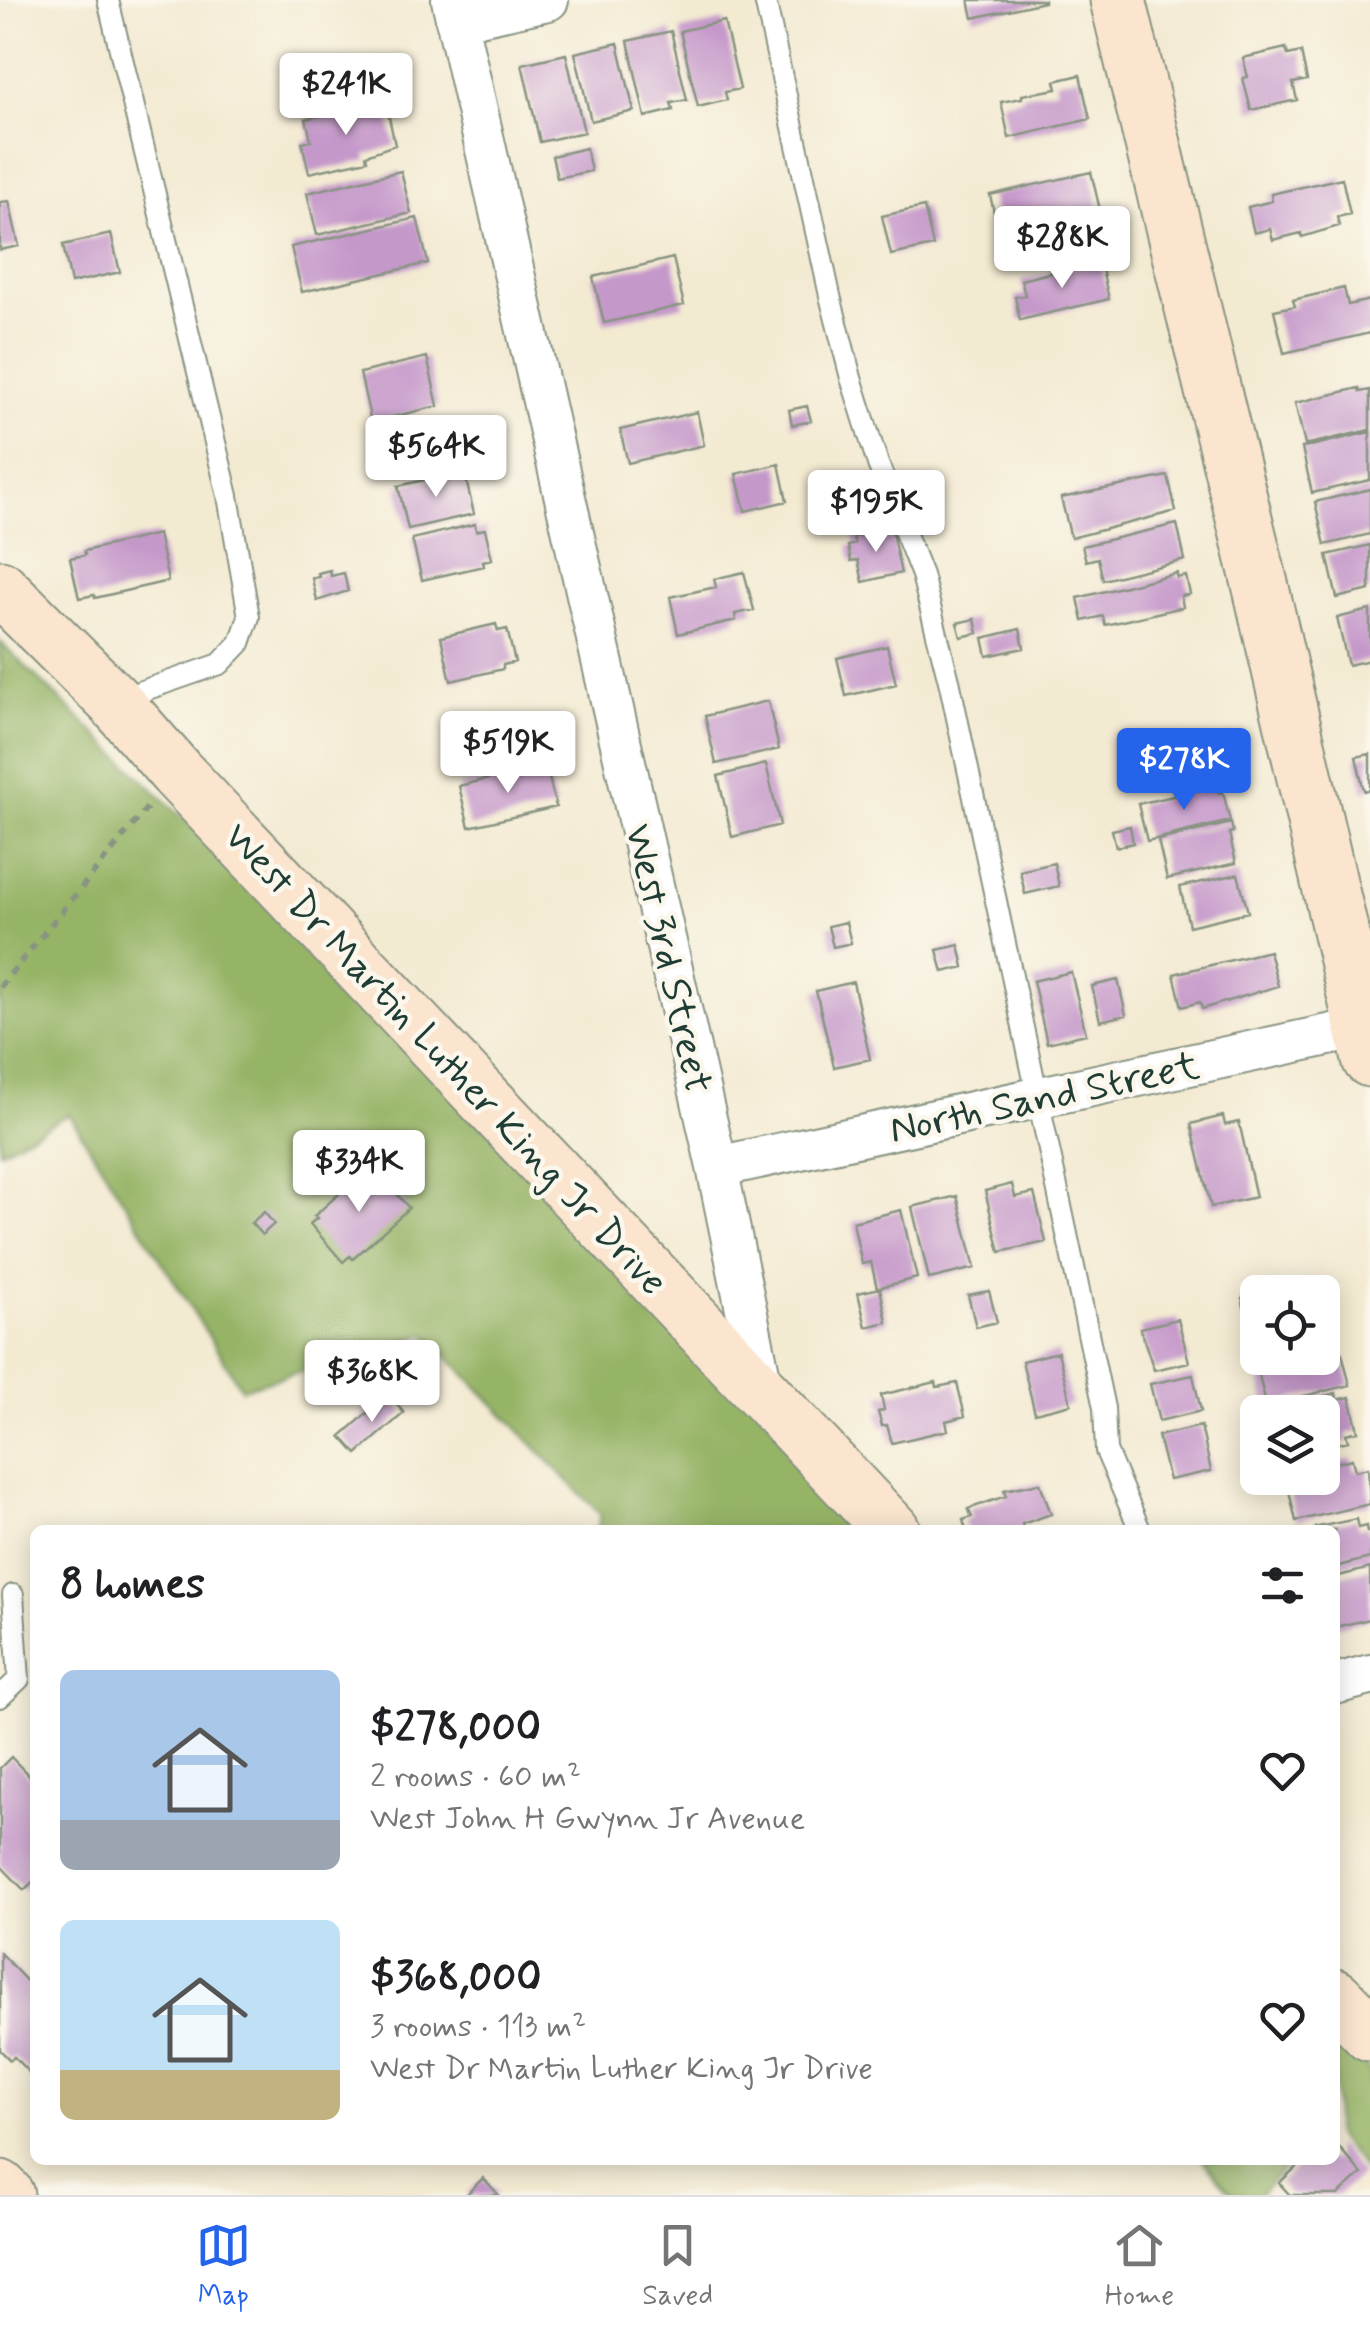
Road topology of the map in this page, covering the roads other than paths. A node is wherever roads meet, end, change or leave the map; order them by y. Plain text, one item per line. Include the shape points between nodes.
1 (108, 0) edge
2 (548, 0) edge
3 (766, 0) edge
4 (1118, 0) edge
5 (454, 10) edge
6 (0, 588) edge
7 (114, 701) junction
8 (1368, 1037) edge
9 (1038, 1098) junction
10 (717, 1167) junction
11 (764, 1392) junction
12 (887, 1525) edge
13 (1138, 1525) edge
14 (13, 1595) dead end
15 (1370, 1675) edge
16 (1340, 1683) edge
17 (0, 1697) edge
18 (1340, 2002) edge
19 (1370, 2033) edge
20 (0, 2188) edge
21 (6, 2195) edge

1 - 7 lane via 228,496 249,617 240,643 220,664
2 - 5 street
3 - 9 lane via 847,362 922,575 950,686
4 - 8 street
5 - 10 street, West 3rd Street
6 - 7 street, West Dr Martin Luther King Jr Drive
7 - 11 street, West Dr Martin Luther King Jr Drive
8 - 9 street, North Sand Street
9 - 10 street, North Sand Street
9 - 13 lane via 1104,1408 1106,1452
10 - 11 street, West 3rd Street
11 - 12 street, West Dr Martin Luther King Jr Drive
14 - 17 lane via 19,1679
15 - 16 street
18 - 19 street
20 - 21 street

